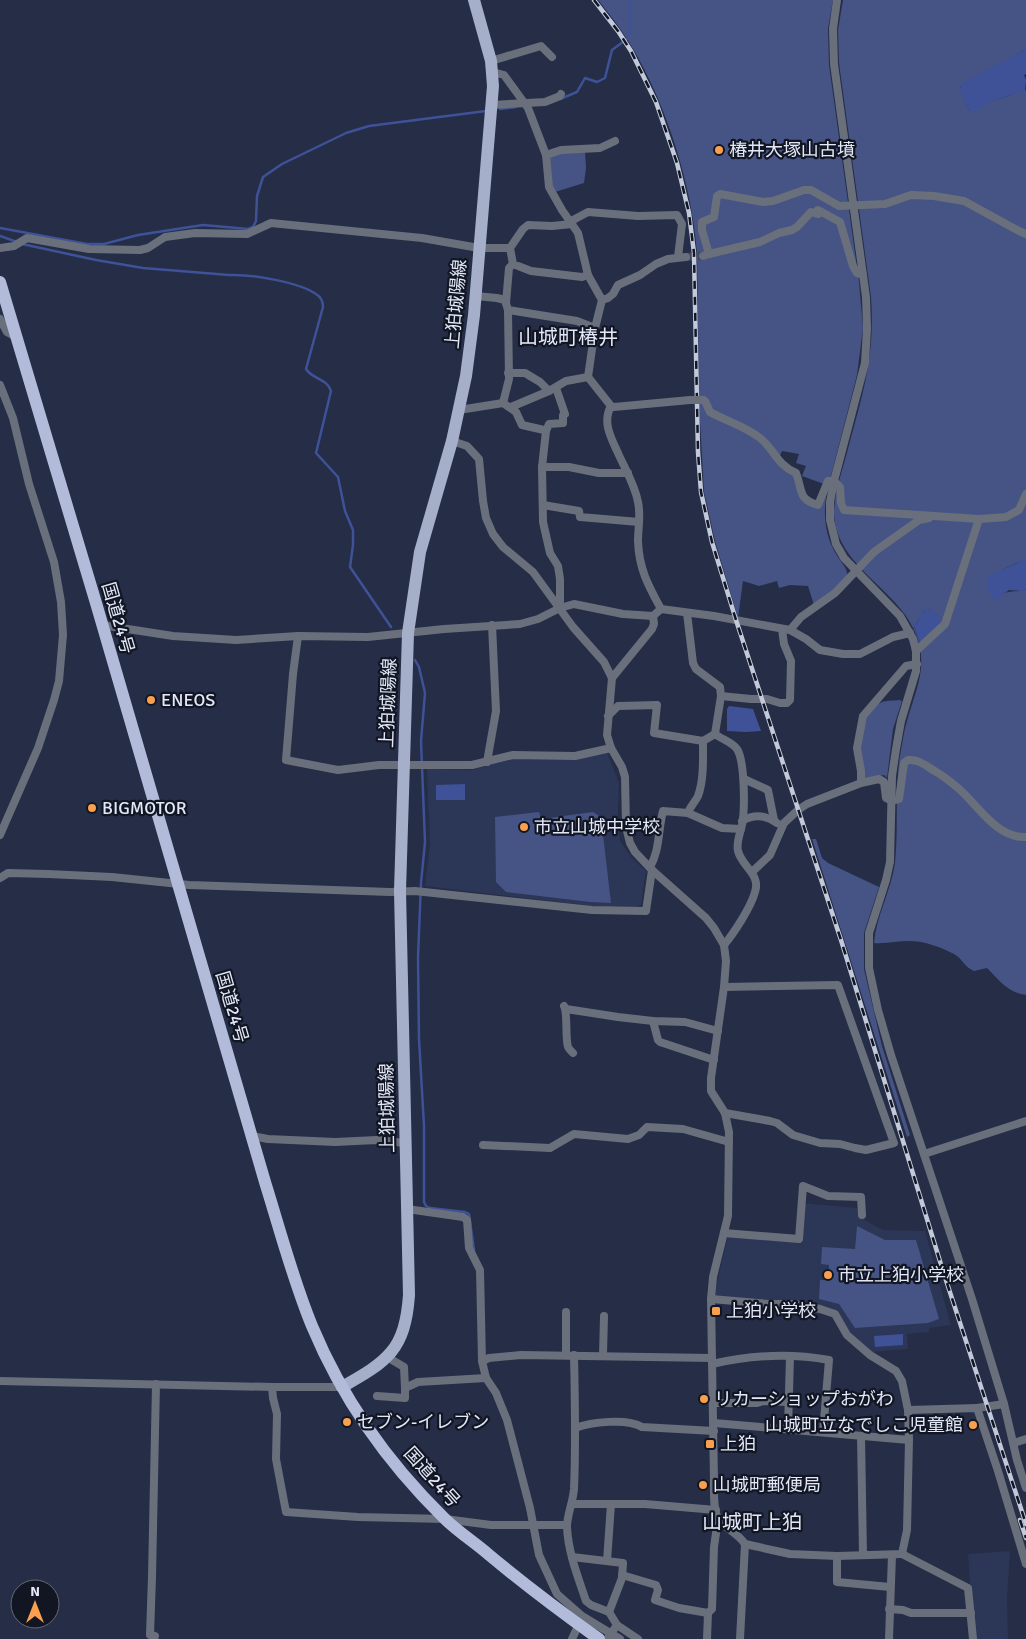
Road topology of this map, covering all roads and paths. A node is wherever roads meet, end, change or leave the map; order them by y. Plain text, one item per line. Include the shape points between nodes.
1 (474, 0) edge
2 (837, 0) edge
3 (552, 57) dead end
4 (492, 66) junction
5 (561, 94) dead end
6 (491, 105) junction
7 (526, 105) junction
8 (615, 141) dead end
9 (546, 155) junction
10 (854, 204) junction
11 (572, 224) junction
12 (1026, 234) edge
13 (0, 248) edge
14 (479, 248) junction
15 (510, 248) junction
16 (513, 264) junction
17 (588, 275) junction
18 (863, 275) junction
19 (0, 282) edge
20 (476, 296) junction
21 (602, 300) junction
22 (507, 307) junction
23 (0, 319) edge
24 (595, 328) junction
25 (17, 338) junction
26 (508, 372) junction
27 (588, 377) junction
28 (0, 385) edge
29 (552, 390) junction
30 (507, 405) junction
31 (611, 406) junction
32 (459, 410) junction
33 (546, 431) junction
34 (452, 441) junction
35 (542, 467) junction
36 (628, 472) junction
37 (834, 481) junction
38 (1026, 494) edge
39 (543, 505) junction
40 (937, 516) junction
41 (979, 519) junction
42 (638, 522) junction
43 (857, 571) junction
44 (560, 608) junction
45 (661, 609) junction
46 (687, 613) junction
47 (653, 616) junction
48 (102, 625) junction
49 (492, 625) junction
50 (782, 629) junction
51 (790, 630) junction
52 (408, 633) junction
53 (910, 633) junction
54 (298, 636) junction
55 (916, 651) junction
56 (917, 664) junction
57 (612, 678) junction
58 (721, 696) junction
59 (608, 716) junction
60 (715, 734) junction
61 (703, 741) junction
62 (611, 748) junction
63 (487, 762) junction
64 (403, 765) junction
65 (744, 779) junction
66 (861, 783) junction
67 (892, 801) junction
68 (688, 813) junction
69 (774, 820) junction
70 (742, 825) junction
71 (782, 827) junction
72 (0, 835) edge
73 (1026, 837) edge
74 (651, 869) junction
75 (752, 872) junction
76 (0, 878) edge
77 (178, 883) junction
78 (400, 891) junction
79 (724, 946) junction
80 (724, 987) junction
81 (653, 1021) junction
82 (718, 1031) junction
83 (573, 1054) dead end
84 (714, 1060) junction
85 (725, 1113) junction
86 (1026, 1121) edge
87 (252, 1136) junction
88 (729, 1142) junction
89 (405, 1143) junction
90 (483, 1145) dead end
91 (924, 1154) junction
92 (408, 1209) junction
93 (862, 1214) dead end
94 (724, 1233) junction
95 (711, 1299) junction
96 (566, 1312) dead end
97 (604, 1316) dead end
98 (570, 1355) junction
99 (603, 1355) junction
100 (790, 1356) junction
101 (387, 1357) junction
102 (482, 1361) junction
103 (712, 1361) junction
104 (486, 1378) junction
105 (0, 1381) edge
106 (156, 1384) junction
107 (342, 1387) junction
108 (272, 1388) junction
109 (405, 1388) junction
110 (377, 1396) dead end
111 (788, 1402) junction
112 (713, 1403) junction
113 (1004, 1404) junction
114 (977, 1408) junction
115 (908, 1410) junction
116 (714, 1427) junction
117 (575, 1428) junction
118 (788, 1429) junction
119 (823, 1432) junction
120 (861, 1436) junction
121 (909, 1440) junction
122 (1026, 1440) edge
123 (1014, 1443) junction
124 (1026, 1488) edge
125 (573, 1504) junction
126 (611, 1504) junction
127 (716, 1510) junction
128 (718, 1519) junction
129 (445, 1520) junction
130 (534, 1525) junction
131 (567, 1525) junction
132 (745, 1544) junction
133 (902, 1554) junction
134 (864, 1555) junction
135 (892, 1555) junction
136 (837, 1556) junction
137 (572, 1557) junction
138 (607, 1561) junction
139 (1026, 1564) edge
140 (622, 1575) junction
141 (890, 1587) junction
142 (889, 1610) junction
143 (610, 1612) junction
144 (971, 1612) junction
145 (708, 1613) junction
146 (579, 1624) junction
147 (617, 1624) junction
148 (606, 1637) edge
149 (154, 1639) edge
150 (572, 1639) edge
151 (620, 1639) edge
152 (638, 1639) edge
153 (707, 1639) edge
154 (740, 1639) edge
155 (889, 1639) edge
156 (973, 1639) edge

1 - 4 main road, 上狛城陽線
2 - 10 street via 833,53
3 - 4 street via 541,46
4 - 6 main road, 上狛城陽線
4 - 7 street via 504,75
5 - 7 street via 545,102
6 - 7 street
6 - 14 main road, 上狛城陽線
7 - 9 street
8 - 9 street via 600,148 561,150
9 - 11 street via 549,187
10 - 12 street via 885,204 911,195 964,201
10 - 18 street
10 - 18 street via 839,206 811,190 763,202 720,194 714,217 702,225 706,255 760,242 792,230 811,212 818,214 818,210 840,222 853,266 857,273
11 - 15 street via 528,225
11 - 17 street via 581,240
11 - 21 street via 573,220 588,212 677,215 682,224 682,257 656,264 640,276 618,285 613,294
13 - 14 street via 14,246 27,238 89,249 140,250 165,237 195,233 247,234 271,223 422,238
14 - 15 street
14 - 20 main road, 上狛城陽線
15 - 16 street
16 - 17 street via 531,272 551,275
16 - 22 street via 509,268
17 - 21 street
18 - 37 street via 867,313 865,363
19 - 25 highway, 国道24号
20 - 22 street via 505,300
20 - 32 main road, 上狛城陽線
21 - 24 street
22 - 24 street via 532,315 577,321
22 - 26 street
23 - 25 street via 8,332
24 - 27 street
25 - 48 highway, 国道24号
26 - 29 street via 525,373
26 - 30 street
27 - 29 street via 566,381
27 - 31 street
28 - 72 street via 13,418 29,484 54,562 63,635 54,700 38,748
29 - 30 street
29 - 33 street via 565,414 563,423 549,424
30 - 32 street
30 - 33 street via 516,412 522,425
31 - 36 street via 607,422 609,434
31 - 37 street, bridge via 705,400 710,412 753,433 766,444 782,465 796,474 800,493 806,501 818,505 828,481
32 - 34 main road, 上狛城陽線
33 - 35 street
34 - 44 street via 467,446 479,459 486,518 493,534 503,547 533,572
34 - 52 main road, 上狛城陽線 via 420,552
35 - 36 street via 570,467 599,473
35 - 39 street
36 - 42 street via 638,503
37 - 40 street via 840,487 844,510
37 - 43 street via 829,511 831,529 840,551
38 - 41 street via 1019,510 1006,517
39 - 42 street via 579,511 580,517
39 - 44 street via 547,542 558,566
40 - 41 street
40 - 43 street via 920,520 884,544
41 - 55 street via 946,624
42 - 45 street via 642,570
43 - 51 street
43 - 53 street via 900,616
44 - 47 street via 574,604 623,614
44 - 49 street via 538,620
44 - 57 street via 573,628 604,662
45 - 46 street
45 - 47 street
46 - 50 street
46 - 58 street via 693,664 720,687
47 - 57 street via 652,629
48 - 54 street via 174,636 236,640
48 - 77 highway, 国道24号
49 - 52 street
49 - 63 street via 496,711
50 - 51 street
50 - 58 street via 791,661 790,700 780,703
51 - 53 street via 820,650 853,655
52 - 54 street via 368,637
52 - 64 main road, 上狛城陽線
53 - 55 street
54 - 64 street via 286,760 338,770
55 - 56 street
56 - 66 street via 906,666 863,716 857,748
56 - 67 street via 898,735
57 - 59 street
58 - 60 street
59 - 61 street via 618,706 656,705 654,733
59 - 62 street via 607,735
60 - 61 street
60 - 65 street via 738,751
61 - 68 street via 704,771 697,798
62 - 63 street via 575,756 513,755
62 - 74 street via 625,777 628,838 635,852
63 - 64 street
64 - 78 main road, 上狛城陽線
65 - 69 street via 768,790
65 - 70 street
66 - 67 street via 877,778 882,780 886,798
66 - 71 street via 807,804
67 - 73 street via 899,798 904,763 916,760 958,788 1000,828 1014,836
67 - 91 street via 890,862 869,933 868,959 883,1028
68 - 70 street via 722,828
68 - 74 street via 663,811 658,848
69 - 70 street via 756,816
69 - 71 street
70 - 75 street via 738,850
71 - 75 street via 770,855
74 - 78 street via 646,911 592,910
74 - 79 street via 706,918
75 - 79 street via 756,892
76 - 77 street via 8,873
77 - 78 street
77 - 87 highway, 国道24号
78 - 89 main road, 上狛城陽線
79 - 80 street
80 - 82 street
80 - 85 street via 838,985 894,1144 866,1150 820,1143 793,1135 777,1123
81 - 82 street via 685,1022
81 - 83 street via 565,1007 568,1047
81 - 84 street via 660,1042
82 - 84 street
84 - 85 street via 711,1091
85 - 88 street
86 - 91 street
87 - 89 street
87 - 107 highway, 国道24号 via 312,1327
88 - 90 street via 683,1129 654,1126 628,1140 574,1134 550,1148
88 - 94 street via 729,1203
89 - 92 main road, 上狛城陽線
91 - 113 street
92 - 101 main road, 上狛城陽線 via 408,1318 401,1338
92 - 102 street via 467,1220 469,1248 480,1270
93 - 94 street via 861,1197 828,1196 803,1186 799,1239
94 - 95 street
95 - 103 street
95 - 115 street via 794,1304 835,1314 847,1335 899,1374
96 - 98 street
97 - 99 street
98 - 99 street
98 - 102 street via 521,1355
98 - 117 street
99 - 103 street
100 - 103 street via 748,1356
100 - 111 street
100 - 119 street via 830,1360
101 - 107 main road, 上狛城陽線 via 373,1370
101 - 109 street via 404,1367
102 - 104 street
103 - 112 street
104 - 109 street via 418,1382
104 - 130 street via 507,1420
105 - 106 street
106 - 108 street
106 - 149 street via 150,1636 155,1636
107 - 108 street
107 - 129 highway, 国道24号 via 408,1480
108 - 129 street via 276,1414 276,1466 286,1512
109 - 110 street via 405,1398
111 - 112 street
111 - 118 street
112 - 116 street
113 - 114 street
113 - 123 street
114 - 115 street
114 - 139 street
115 - 121 street
116 - 117 street via 642,1427 622,1421
116 - 118 street
116 - 127 street
117 - 125 street
118 - 119 street
119 - 120 street
120 - 121 street
120 - 134 street
121 - 133 street via 907,1530
122 - 123 street
123 - 124 street
125 - 126 street
125 - 131 street
126 - 127 street
126 - 138 street
127 - 128 street
128 - 132 street
128 - 145 street via 712,1609
129 - 130 street
129 - 146 highway, 国道24号
130 - 131 street
130 - 148 street via 539,1555 557,1594
131 - 137 street
132 - 136 street via 790,1554
132 - 154 street
133 - 135 street
133 - 144 street via 968,1588
134 - 135 street
134 - 136 street
135 - 141 street
136 - 141 street via 837,1582
137 - 138 street
137 - 143 street via 586,1601
138 - 140 street via 623,1562
140 - 143 street
140 - 145 street via 656,1584 655,1600
141 - 142 street
142 - 144 street
142 - 155 street
143 - 147 street
144 - 156 street
145 - 153 street
146 - 148 highway, 国道24号
146 - 150 street
147 - 148 street
147 - 152 street
148 - 151 street

